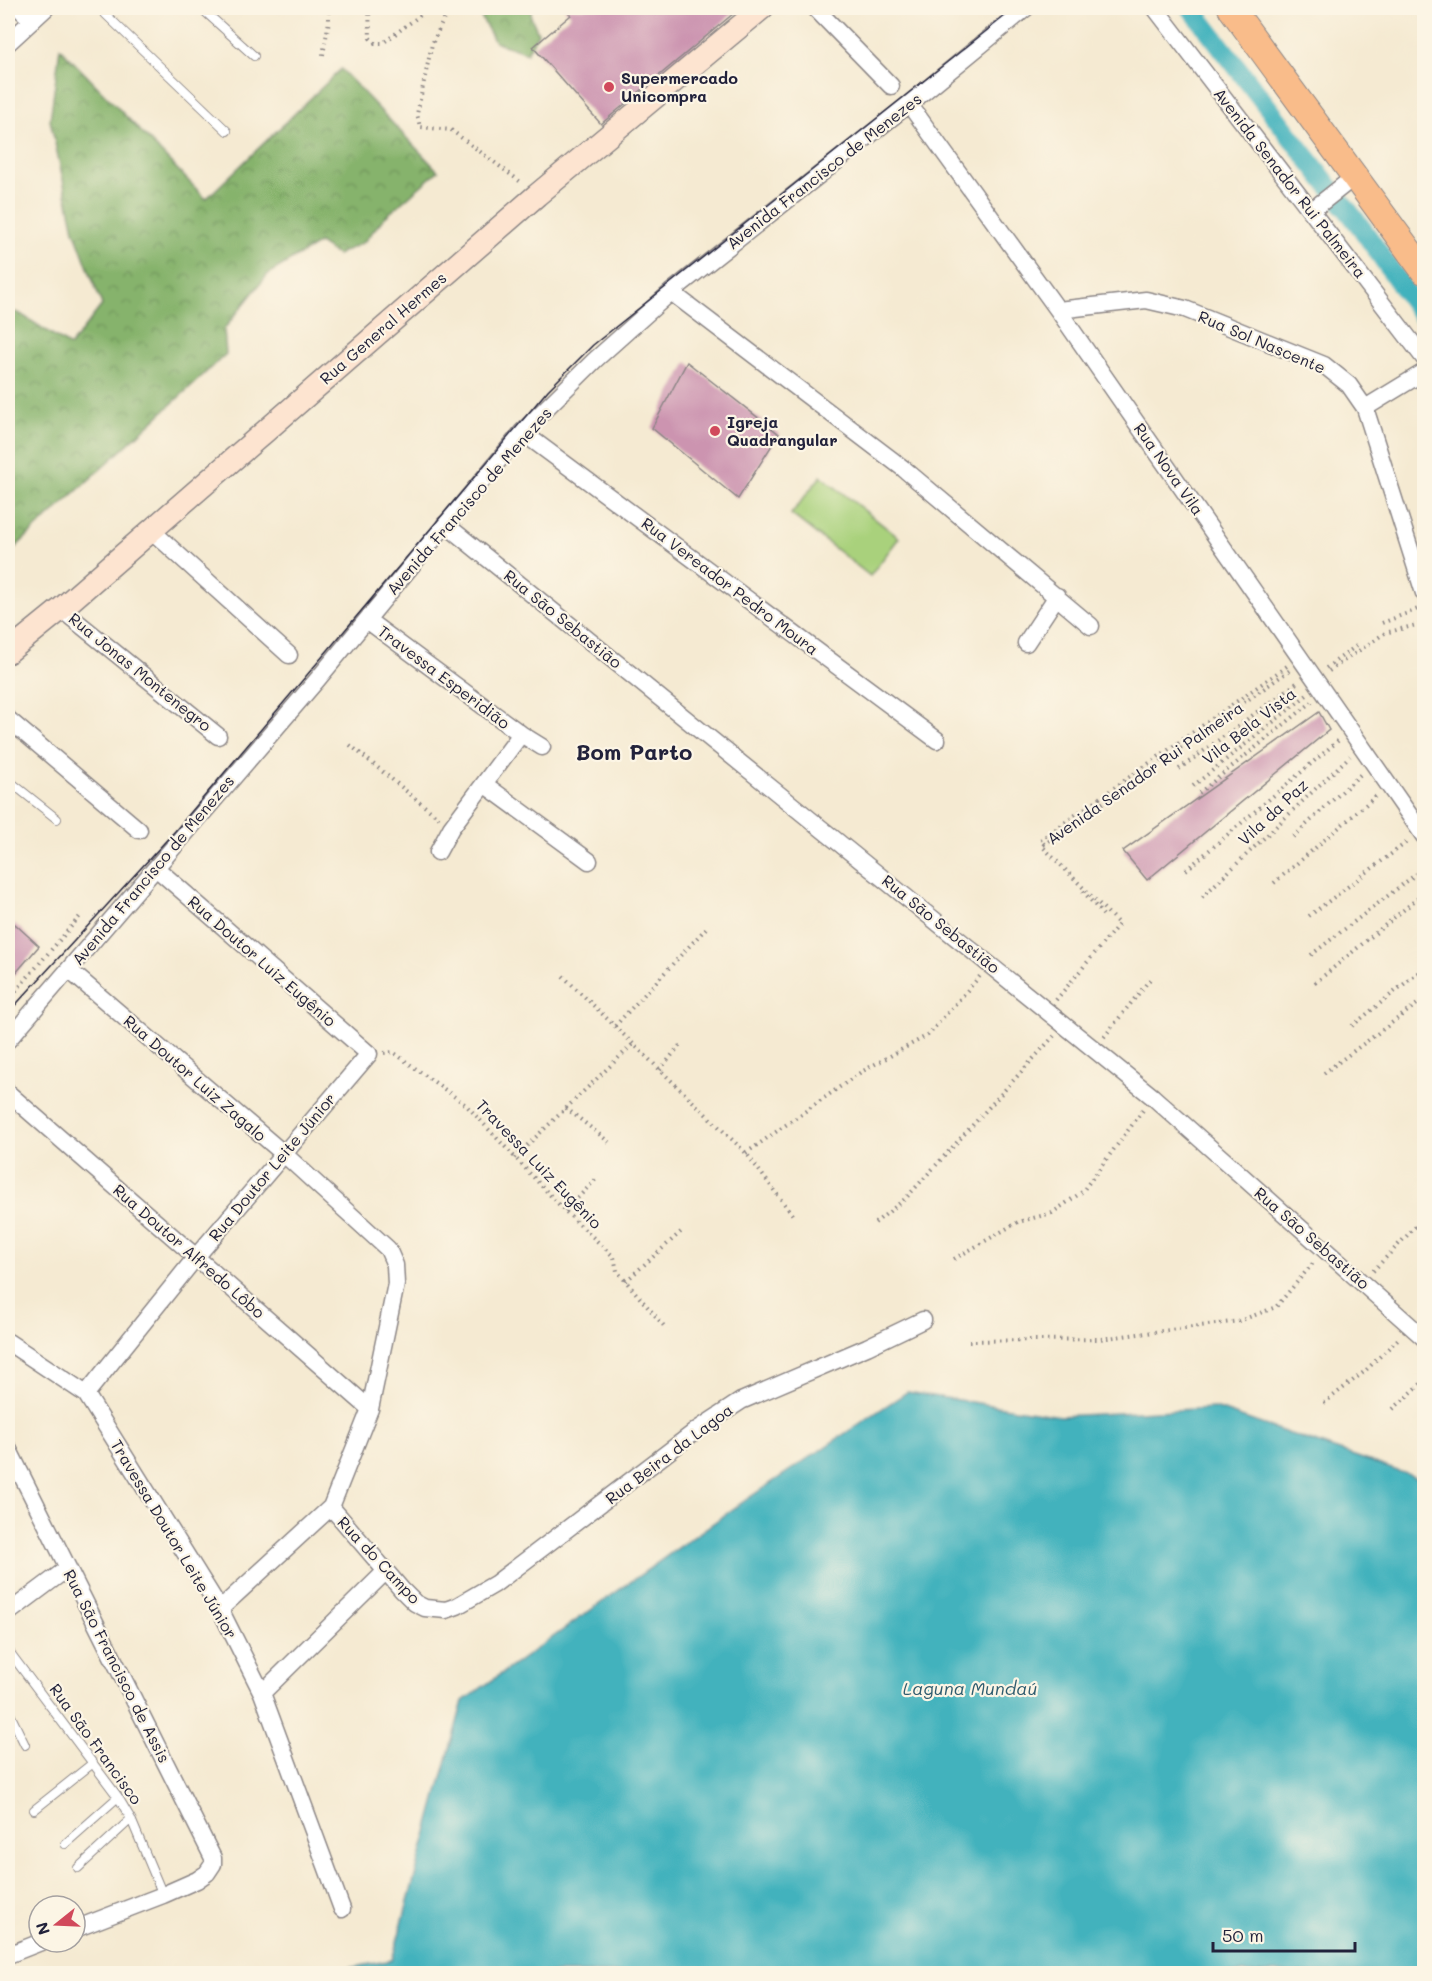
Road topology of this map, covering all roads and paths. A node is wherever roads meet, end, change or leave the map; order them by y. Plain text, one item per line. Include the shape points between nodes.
1 (19, 8) edge
2 (46, 8) edge
3 (99, 8) edge
4 (201, 8) edge
5 (329, 8) edge
6 (369, 8) edge
7 (430, 8) edge
8 (449, 8) edge
9 (762, 8) edge
10 (815, 8) edge
11 (1026, 8) edge
12 (1155, 8) edge
13 (1214, 8) edge
14 (1232, 8) edge
15 (32, 20) junction
16 (1257, 42) junction
17 (8, 43) edge
18 (323, 54) dead end
19 (254, 56) dead end
20 (891, 86) dead end
21 (909, 104) junction
22 (227, 131) dead end
23 (1349, 181) junction
24 (537, 195) junction
25 (1318, 207) junction
26 (1425, 271) edge
27 (671, 292) junction
28 (1058, 310) junction
29 (1425, 358) edge
30 (1425, 372) edge
31 (1365, 408) junction
32 (522, 432) junction
33 (445, 524) junction
34 (151, 530) junction
35 (1425, 593) edge
36 (1057, 596) junction
37 (1425, 607) edge
38 (61, 609) junction
39 (368, 620) junction
40 (1425, 622) edge
41 (1382, 623) dead end
42 (1091, 626) dead end
43 (1026, 643) dead end
44 (1359, 644) dead end
45 (8, 652) edge
46 (289, 655) dead end
47 (1312, 675) junction
48 (8, 719) edge
49 (1351, 730) junction
50 (520, 734) junction
51 (218, 736) dead end
52 (937, 740) dead end
53 (350, 745) dead end
54 (1362, 745) junction
55 (542, 747) dead end
56 (1374, 763) junction
57 (1179, 769) dead end
58 (8, 780) edge
59 (484, 784) junction
60 (1389, 785) junction
61 (1193, 786) dead end
62 (1199, 792) dead end
63 (57, 819) dead end
64 (452, 828) junction
65 (139, 830) dead end
66 (1423, 833) edge
67 (1293, 837) dead end
68 (438, 852) dead end
69 (589, 861) dead end
70 (156, 868) junction
71 (1425, 868) edge
72 (1186, 870) dead end
73 (1274, 883) dead end
74 (1425, 892) edge
75 (1202, 897) dead end
76 (82, 914) dead end
77 (1103, 915) dead end
78 (1309, 916) dead end
79 (709, 925) dead end
80 (1311, 955) dead end
81 (990, 964) junction
82 (1425, 968) edge
83 (69, 970) junction
84 (563, 976) dead end
85 (1151, 978) dead end
86 (1315, 983) dead end
87 (1425, 999) edge
88 (8, 1000) edge
89 (1052, 1004) dead end
90 (1065, 1024) junction
91 (615, 1026) junction
92 (1352, 1026) dead end
93 (8, 1040) edge
94 (633, 1044) junction
95 (680, 1045) dead end
96 (1094, 1050) junction
97 (369, 1054) junction
98 (660, 1070) junction
99 (1324, 1073) dead end
100 (8, 1093) edge
101 (1153, 1097) junction
102 (566, 1108) junction
103 (609, 1142) dead end
104 (746, 1152) junction
105 (284, 1154) junction
106 (514, 1158) junction
107 (598, 1177) dead end
108 (565, 1211) junction
109 (795, 1218) dead end
110 (1425, 1218) edge
111 (875, 1223) dead end
112 (682, 1231) dead end
113 (1324, 1250) junction
114 (196, 1257) junction
115 (954, 1259) dead end
116 (395, 1265) joint
117 (626, 1281) junction
118 (1362, 1282) junction
119 (923, 1320) dead end
120 (664, 1326) dead end
121 (1411, 1326) junction
122 (1425, 1338) edge
123 (969, 1341) dead end
124 (8, 1342) edge
125 (1425, 1382) edge
126 (86, 1394) junction
127 (1324, 1403) dead end
128 (370, 1408) junction
129 (1393, 1410) dead end
130 (8, 1448) edge
131 (331, 1506) junction
132 (68, 1568) junction
133 (386, 1571) junction
134 (495, 1584) joint
135 (220, 1609) junction
136 (8, 1613) edge
137 (8, 1650) edge
138 (261, 1693) junction
139 (8, 1710) edge
140 (25, 1745) dead end
141 (93, 1763) junction
142 (118, 1797) junction
143 (34, 1810) dead end
144 (131, 1820) junction
145 (64, 1844) dead end
146 (78, 1868) dead end
147 (163, 1895) junction
148 (342, 1909) dead end
149 (87, 1924) edge
150 (27, 1948) edge
151 (8, 1955) edge

1 - 15 street
2 - 15 street
3 - 22 lane
4 - 19 lane
5 - 18 path
6 - 7 path via 370,38 375,43 383,43
8 - 24 path via 432,44 417,114 420,127 451,130
9 - 24 street, Rua General Hermes
10 - 20 street
11 - 21 street, Avenida Francisco de Menezes
12 - 25 street, Avenida Senador Rui Palmeira
13 - 16 main road
14 - 16 main road
15 - 17 street
16 - 23 main road
21 - 27 street, Avenida Francisco de Menezes
21 - 28 street, Rua Nova Vila
23 - 25 street
23 - 26 main road
24 - 34 street, Rua General Hermes
25 - 29 street, Avenida Senador Rui Palmeira
27 - 32 street, Avenida Francisco de Menezes
27 - 36 street via 904,469
28 - 31 street, Rua Sol Nascente via 1146,300 1185,309 1324,365 1349,385
28 - 47 street, Rua Nova Vila
30 - 31 street
31 - 35 street, Rua Sol Nascente
32 - 33 street, Avenida Francisco de Menezes
32 - 52 street, Rua Vereador Pedro Moura
33 - 39 street, Avenida Francisco de Menezes
33 - 81 street, Rua São Sebastião
34 - 38 street, Rua General Hermes
34 - 46 street
36 - 42 street
36 - 43 street
37 - 41 path
38 - 45 street, Rua General Hermes
38 - 51 street, Rua Jonas Montenegro
39 - 50 street, Travessa Esperidião
39 - 70 street, Avenida Francisco de Menezes
40 - 47 path, Avenida Senador Rui Palmeira via 1385,633
44 - 47 path
47 - 49 street, Rua Nova Vila
47 - 57 path
47 - 61 path, Vila Bela Vista
47 - 62 path, Vila Bela Vista
47 - 77 path via 1040,840
47 - 89 path, Avenida Senador Rui Palmeira via 1042,846 1119,924
48 - 65 street
49 - 54 street, Rua Nova Vila
49 - 72 path
50 - 55 street, Travessa Esperidião
50 - 59 street, Travessa Esperidião
53 - 64 path
54 - 56 street, Rua Nova Vila
54 - 75 path, Vila da Paz
56 - 60 street, Rua Nova Vila
56 - 67 path
58 - 63 lane
59 - 64 street, Travessa Esperidião
59 - 69 street
60 - 66 street, Rua Nova Vila
60 - 73 path
64 - 68 street, Travessa Esperidião
66 - 78 path
70 - 83 street, Avenida Francisco de Menezes
70 - 97 street, Rua Doutor Luiz Eugênio
71 - 80 path
74 - 86 path
76 - 88 path
79 - 91 path
81 - 90 street, Rua São Sebastião
81 - 104 path via 928,1035 861,1072
82 - 92 path
83 - 93 street, Avenida Francisco de Menezes
83 - 105 street, Rua Doutor Luiz Zagalo
84 - 91 path
85 - 96 path
87 - 99 path
90 - 96 street, Rua São Sebastião
90 - 111 path via 906,1198
91 - 94 path
94 - 98 path
94 - 102 path
95 - 98 path
96 - 101 street, Rua São Sebastião
97 - 105 street, Rua Doutor Leite Júnior
97 - 106 path, Travessa Luiz Eugênio via 393,1053 466,1105
98 - 104 path
100 - 114 street, Rua Doutor Alfredo Lôbo
101 - 113 street, Rua São Sebastião
101 - 115 path via 1082,1192 1052,1212 1018,1222
102 - 103 path
102 - 106 path
104 - 109 path
105 - 114 street, Rua Doutor Leite Júnior
105 - 116 street, Rua Doutor Luiz Zagalo via 388,1249
106 - 108 path, Travessa Luiz Eugênio
107 - 108 path
108 - 117 path, Travessa Luiz Eugênio via 614,1257 617,1271
110 - 118 path
112 - 117 path
113 - 118 street, Rua São Sebastião
113 - 123 path via 1276,1307 1239,1321 1101,1339
114 - 126 street, Rua Doutor Leite Júnior
114 - 128 street, Rua Doutor Alfredo Lôbo
116 - 128 street, Rua do Campo via 396,1284
117 - 120 path, Travessa Luiz Eugênio
118 - 121 street, Rua São Sebastião
119 - 134 street, Rua Beira da Lagoa via 741,1401
121 - 122 street, Rua São Sebastião
121 - 127 path via 1364,1372
124 - 126 street, Travessa Doutor Leite Júnior
125 - 129 path
126 - 135 street, Travessa Doutor Leite Júnior
128 - 131 street, Rua do Campo
130 - 132 street, Rua São Francisco de Assis
131 - 133 street, Rua do Campo
131 - 135 street
132 - 136 street
132 - 147 street, Rua São Francisco de Assis via 208,1845 213,1864 207,1873
133 - 134 street, Rua do Campo via 415,1603 434,1610 457,1606
133 - 138 street
135 - 138 street, Travessa Doutor Leite Júnior
137 - 141 lane, Rua São Francisco
138 - 148 street, Travessa Doutor Leite Júnior
139 - 140 lane
141 - 142 lane, Rua São Francisco
141 - 143 lane
142 - 144 lane, Rua São Francisco
142 - 145 lane
144 - 146 lane
144 - 147 lane, Rua São Francisco
147 - 149 street
150 - 151 street

